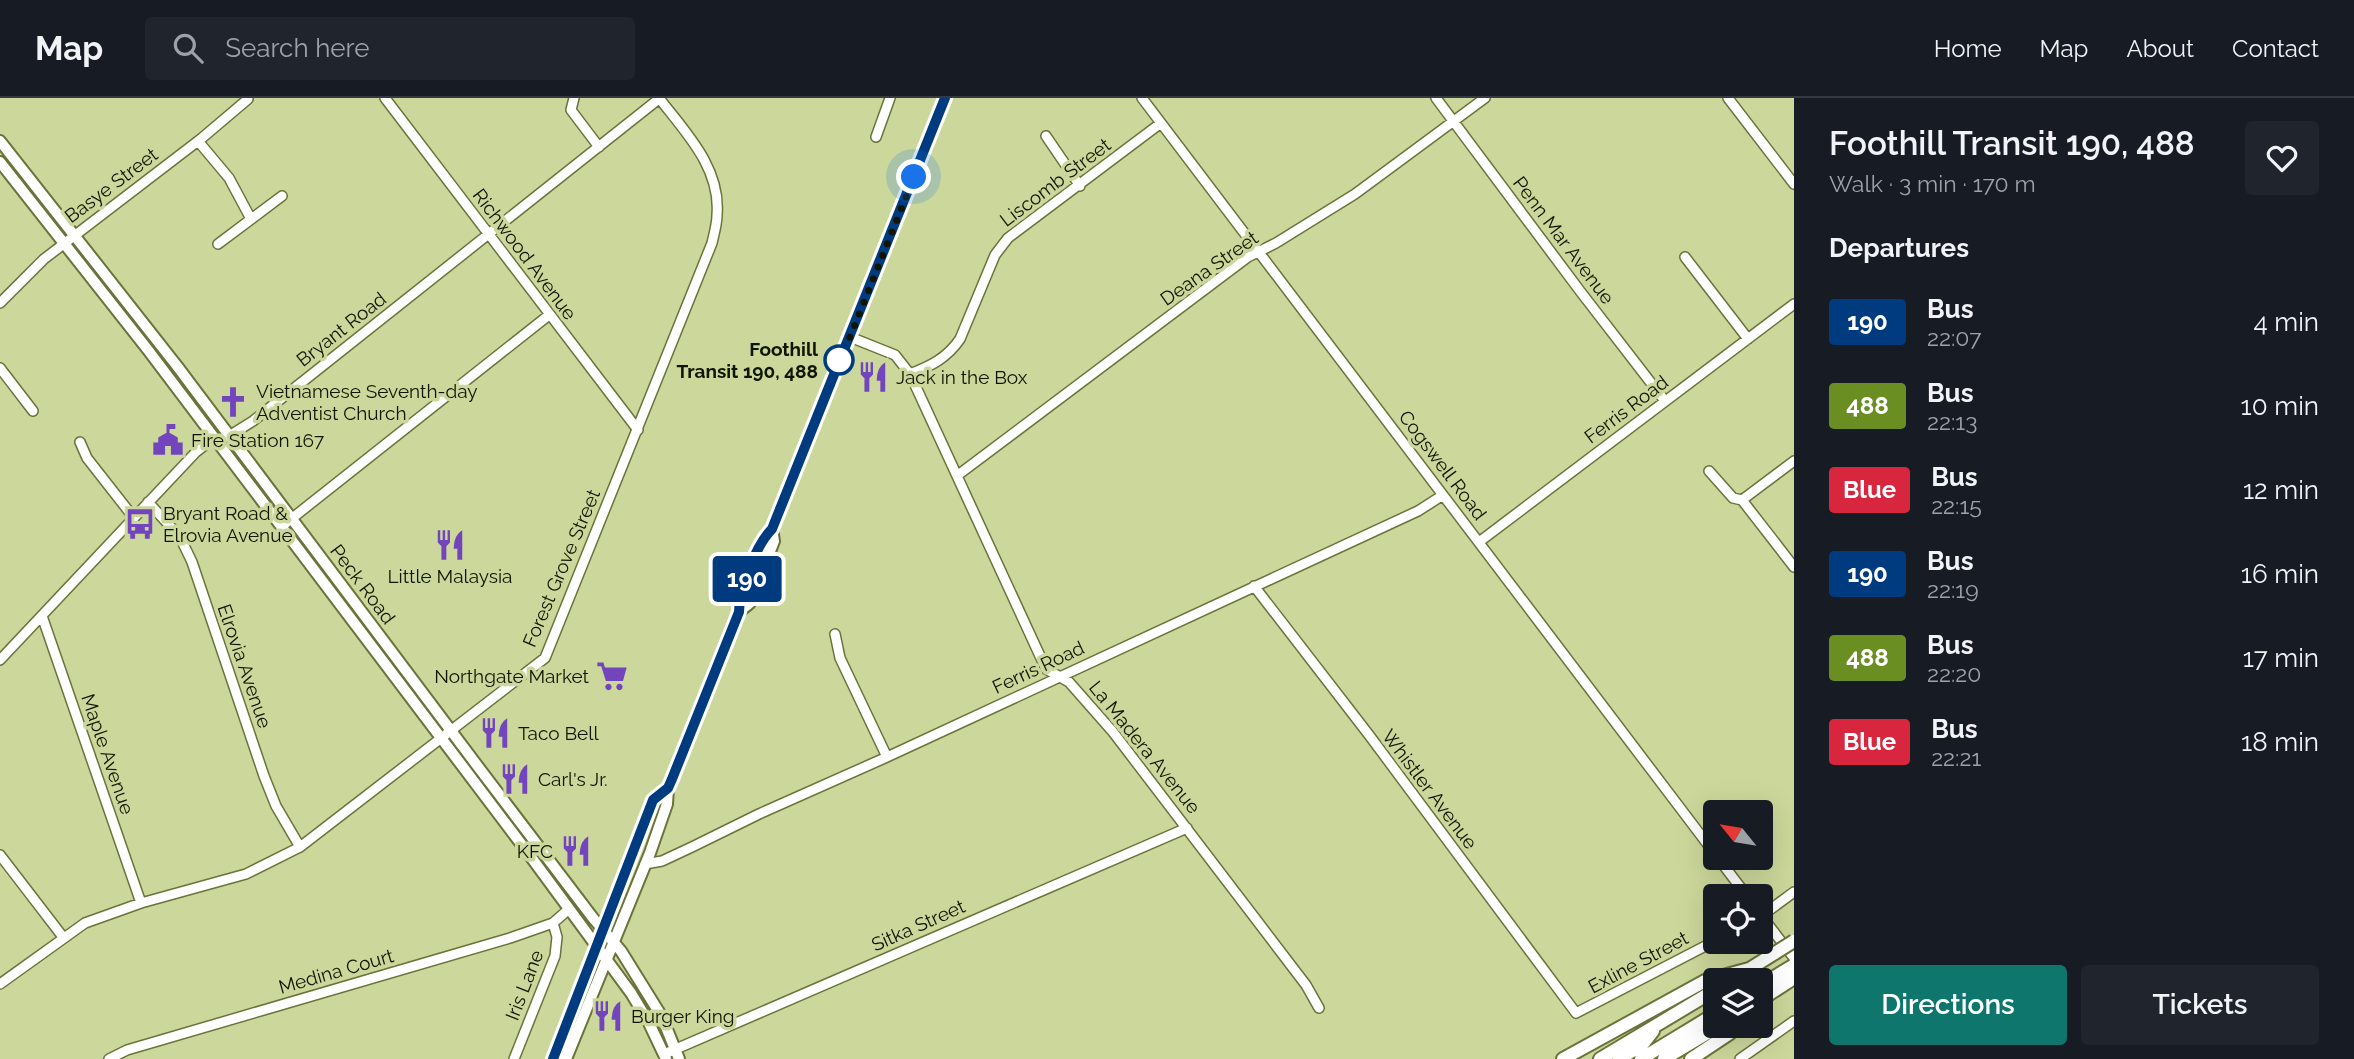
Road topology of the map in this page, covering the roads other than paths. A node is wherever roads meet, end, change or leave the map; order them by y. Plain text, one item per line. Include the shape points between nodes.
1 (385, 98) edge
2 (574, 98) edge
3 (659, 98) edge
4 (890, 98) edge
5 (945, 98) edge
6 (1142, 98) edge
7 (1436, 98) edge
8 (1485, 98) edge
9 (1728, 98) edge
10 (248, 99) edge
11 (1454, 121) junction
12 (1161, 123) junction
13 (1046, 136) dead end
14 (876, 137) dead end
15 (0, 141) edge
16 (198, 141) junction
17 (599, 147) junction
18 (0, 162) edge
19 (1794, 184) edge
20 (1080, 186) junction
21 (282, 196) dead end
22 (251, 219) junction
23 (489, 234) junction
24 (74, 235) junction
25 (63, 243) junction
26 (218, 244) dead end
27 (1259, 251) junction
28 (1685, 257) dead end
29 (0, 303) edge
30 (1794, 304) edge
31 (549, 315) junction
32 (850, 337) junction
33 (1748, 339) junction
34 (0, 368) edge
35 (910, 374) junction
36 (1665, 401) junction
37 (33, 411) dead end
38 (638, 430) junction
39 (229, 436) junction
40 (216, 440) junction
41 (80, 442) dead end
42 (1794, 461) edge
43 (1709, 471) dead end
44 (958, 475) junction
45 (1443, 495) junction
46 (1742, 500) junction
47 (148, 502) junction
48 (134, 518) junction
49 (292, 519) junction
50 (281, 527) junction
51 (1479, 542) junction
52 (1794, 567) edge
53 (1254, 586) junction
54 (42, 616) junction
55 (366, 616) junction
56 (355, 625) junction
57 (835, 634) dead end
58 (0, 660) edge
59 (1058, 677) junction
60 (452, 731) junction
61 (442, 739) junction
62 (887, 757) junction
63 (668, 788) junction
64 (1187, 828) junction
65 (532, 836) junction
66 (1703, 839) edge
67 (521, 844) junction
68 (300, 847) junction
69 (0, 855) edge
70 (645, 864) junction
71 (1727, 870) edge
72 (1738, 884) edge
73 (1794, 892) edge
74 (141, 903) junction
75 (1773, 907) edge
76 (569, 909) junction
77 (553, 923) junction
78 (603, 930) junction
79 (63, 937) junction
80 (1773, 937) edge
81 (1794, 941) edge
82 (614, 942) junction
83 (1703, 947) edge
84 (596, 948) junction
85 (606, 961) junction
86 (1751, 968) edge
87 (1792, 970) edge
88 (1773, 980) edge
89 (1703, 982) edge
90 (0, 984) edge
91 (1773, 988) edge
92 (1703, 997) edge
93 (1319, 1007) dead end
94 (1576, 1013) joint
95 (1703, 1021) edge
96 (1794, 1021) edge
97 (1660, 1023) junction
98 (1703, 1036) edge
99 (1722, 1038) edge
100 (678, 1054) edge
101 (665, 1057) edge
102 (109, 1059) edge
103 (514, 1059) edge
104 (553, 1059) edge
105 (566, 1059) edge
106 (1563, 1059) edge
107 (1600, 1059) edge
108 (1619, 1059) edge
109 (1641, 1059) edge
110 (1664, 1059) edge
111 (1691, 1059) edge
112 (1740, 1059) edge

1 - 23 street, Richwood Avenue
2 - 17 street via 571,110
3 - 17 street, Bryant Road
3 - 38 street, Forest Grove Street via 704,157 715,186 718,214 712,243
4 - 14 street
5 - 32 main road
6 - 12 street, Cogswell Road
7 - 11 street, Penn Mar Avenue
8 - 11 street, Deana Street
9 - 19 street
10 - 16 street, Basye Street
11 - 27 street, Deana Street via 1326,213
11 - 36 street, Penn Mar Avenue
12 - 20 street, Liscomb Street
12 - 27 street, Cogswell Road
13 - 20 street
15 - 24 main road, Peck Road
16 - 22 street via 229,178
16 - 24 street, Basye Street
17 - 23 street, Bryant Road
18 - 25 main road, Peck Road
20 - 35 street, Liscomb Street via 1008,238 995,255 953,350
21 - 22 street
22 - 26 street
23 - 31 street, Richwood Avenue
23 - 39 street, Bryant Road
24 - 25 street, Basye Street
24 - 39 main road, Peck Road
25 - 29 street, Basye Street
25 - 40 main road, Peck Road
27 - 44 street, Deana Street
27 - 45 street, Cogswell Road
28 - 33 street
30 - 33 street, Ferris Road
31 - 38 street, Richwood Avenue
31 - 49 street
32 - 35 street, La Madera Avenue via 895,355
32 - 63 main road via 739,598 739,612
33 - 36 street, Ferris Road
34 - 37 street
35 - 44 street, La Madera Avenue
36 - 51 street, Ferris Road
38 - 60 street, Forest Grove Street via 545,658
39 - 40 street, Bryant Road
39 - 49 main road, Peck Road
40 - 47 street, Bryant Road via 196,452
40 - 50 main road, Peck Road
41 - 48 street via 87,458
42 - 46 street
43 - 46 street via 1733,498
44 - 59 street, La Madera Avenue via 1046,669
45 - 51 street, Cogswell Road
45 - 53 street, Ferris Road via 1418,511
46 - 52 street
47 - 48 street, Bryant Road
47 - 68 street, Elrovia Avenue via 180,537 192,562 264,776
48 - 54 street, Bryant Road
49 - 50 street
49 - 55 main road, Peck Road
50 - 56 main road, Peck Road
51 - 66 street, Cogswell Road
53 - 59 street, Ferris Road
53 - 94 street, Whistler Avenue
54 - 58 street, Bryant Road
54 - 74 street, Maple Avenue
55 - 56 main road
55 - 60 main road, Peck Road
56 - 61 main road, Peck Road
57 - 62 street via 840,658
59 - 62 street, Ferris Road
59 - 64 street, La Madera Avenue via 1069,682 1113,732
60 - 61 street, Forest Grove Street
60 - 65 main road, Peck Road
61 - 67 main road, Peck Road
61 - 68 street, Forest Grove Street
62 - 70 street, Ferris Road via 662,861
63 - 70 main road via 667,804
63 - 78 main road via 653,800
64 - 93 street, La Madera Avenue
64 - 100 street, Sitka Street
65 - 67 main road
65 - 78 main road, Peck Road
67 - 76 main road, Peck Road
68 - 74 street, Forest Grove Street via 246,874
69 - 79 street
70 - 82 main road
71 - 72 street, Cogswell Road
73 - 75 street
74 - 79 street, Forest Grove Street via 85,923
76 - 77 street, Medina Court
76 - 84 main road, Peck Road
77 - 102 street, Medina Court
77 - 103 street, Iris Lane via 555,956
78 - 82 main road, Peck Road
78 - 84 main road
79 - 90 street, Forest Grove Street
80 - 87 street
81 - 86 highway, bridge
82 - 85 main road
82 - 100 main road, Peck Road via 643,984
83 - 94 street, Exline Street
84 - 85 main road, Peck Road
84 - 104 main road
85 - 101 main road, Peck Road via 631,993
85 - 105 main road
87 - 88 highway
87 - 91 highway
89 - 106 highway
92 - 97 highway
95 - 109 highway
96 - 112 street
97 - 107 highway
97 - 108 highway via 1642,1045
98 - 110 highway
99 - 111 highway
100 - 101 street, Sitka Street

